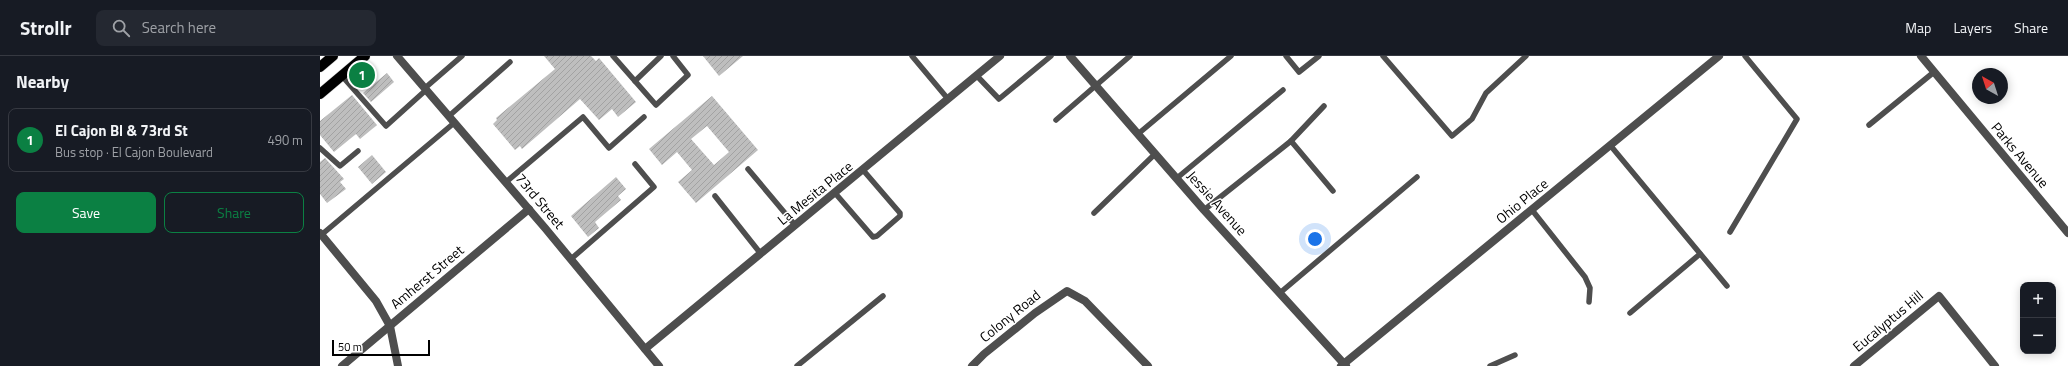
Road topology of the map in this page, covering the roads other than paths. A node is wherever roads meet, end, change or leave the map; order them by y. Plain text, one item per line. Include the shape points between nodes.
1 (333, 56) edge
2 (365, 56) edge
3 (397, 56) edge
4 (462, 56) edge
5 (613, 56) edge
6 (661, 56) edge
7 (673, 56) edge
8 (912, 56) edge
9 (1000, 56) edge
10 (1051, 56) edge
11 (1070, 56) edge
12 (1130, 56) edge
13 (1231, 56) edge
14 (1286, 56) edge
15 (1319, 56) edge
16 (1383, 56) edge
17 (1526, 56) edge
18 (1719, 56) edge
19 (1745, 56) edge
20 (1923, 57) edge
21 (510, 62) dead end
22 (320, 67) edge
23 (1934, 72) junction
24 (342, 76) junction
25 (977, 76) junction
26 (634, 80) junction
27 (1094, 85) junction
28 (426, 89) junction
29 (1283, 90) dead end
30 (320, 94) edge
31 (948, 99) junction
32 (1324, 106) dead end
33 (644, 117) dead end
34 (452, 120) junction
35 (1056, 120) dead end
36 (1869, 125) dead end
37 (1138, 134) junction
38 (1291, 141) junction
39 (1610, 146) junction
40 (320, 148) edge
41 (358, 151) dead end
42 (1155, 154) junction
43 (635, 164) dead end
44 (748, 168) dead end
45 (863, 170) junction
46 (1417, 177) dead end
47 (1177, 178) junction
48 (506, 182) junction
49 (1333, 191) dead end
50 (835, 193) junction
51 (715, 196) dead end
52 (529, 209) junction
53 (1204, 210) junction
54 (1532, 210) junction
55 (1094, 213) dead end
56 (795, 225) junction
57 (1730, 232) dead end
58 (2068, 233) edge
59 (321, 235) edge
60 (761, 254) junction
61 (1700, 254) junction
62 (571, 259) junction
63 (1727, 286) dead end
64 (1281, 292) junction
65 (883, 296) dead end
66 (1589, 302) dead end
67 (1630, 313) dead end
68 (390, 326) junction
69 (646, 349) junction
70 (1515, 355) dead end
71 (1988, 362) edge
72 (1344, 365) edge
73 (342, 366) edge
74 (398, 366) edge
75 (660, 366) edge
76 (797, 366) edge
77 (972, 366) edge
78 (1148, 366) edge
79 (1490, 366) edge
80 (1854, 366) edge
81 (1995, 366) edge

1 - 22 main road
2 - 24 main road
3 - 28 street, 73rd Street
4 - 28 lane
5 - 26 lane
6 - 26 lane
7 - 26 lane via 688,75 656,105
8 - 31 lane
9 - 25 street, La Mesita Place
10 - 25 lane via 999,99
11 - 27 street, Jessie Avenue
12 - 27 lane
13 - 37 lane
14 - 15 lane via 1299,72
16 - 17 lane via 1452,136 1472,119 1486,93
18 - 39 street, Ohio Place
19 - 57 lane via 1797,119
20 - 23 street, Parks Avenue
21 - 34 lane
23 - 36 lane
23 - 58 street, Parks Avenue
24 - 28 lane via 386,126
24 - 30 main road
25 - 31 street, La Mesita Place
27 - 35 lane
27 - 37 street, Jessie Avenue
28 - 34 street, 73rd Street
29 - 47 lane
31 - 45 street, La Mesita Place
32 - 38 lane
33 - 48 lane via 609,148 583,117
34 - 48 street, 73rd Street
34 - 59 lane
37 - 42 street, Jessie Avenue
38 - 49 lane
38 - 53 lane
39 - 54 street, Ohio Place
39 - 61 lane
40 - 41 lane via 340,166
42 - 47 street, Jessie Avenue
42 - 55 lane
43 - 62 lane via 654,187
44 - 56 lane
45 - 50 street, La Mesita Place
45 - 50 lane via 900,213 900,216 877,236 873,237
46 - 64 lane
47 - 53 street, Jessie Avenue
48 - 52 street, 73rd Street
50 - 56 street, La Mesita Place
51 - 60 lane
52 - 62 street, 73rd Street
52 - 68 street, Amherst Street
53 - 64 street, Jessie Avenue
54 - 66 lane via 1585,277 1590,288
54 - 72 street, Ohio Place
56 - 60 street, La Mesita Place
59 - 68 street via 376,301
60 - 69 street, La Mesita Place
61 - 63 lane
61 - 67 lane
62 - 69 street, 73rd Street
64 - 72 street, Jessie Avenue
65 - 76 lane
68 - 73 street, Amherst Street
68 - 74 street
69 - 75 street, 73rd Street
70 - 79 lane
71 - 80 street, Eucalyptus Hill via 1939,296
71 - 81 street
77 - 78 street, Colony Road via 1035,313 1067,291 1085,301

